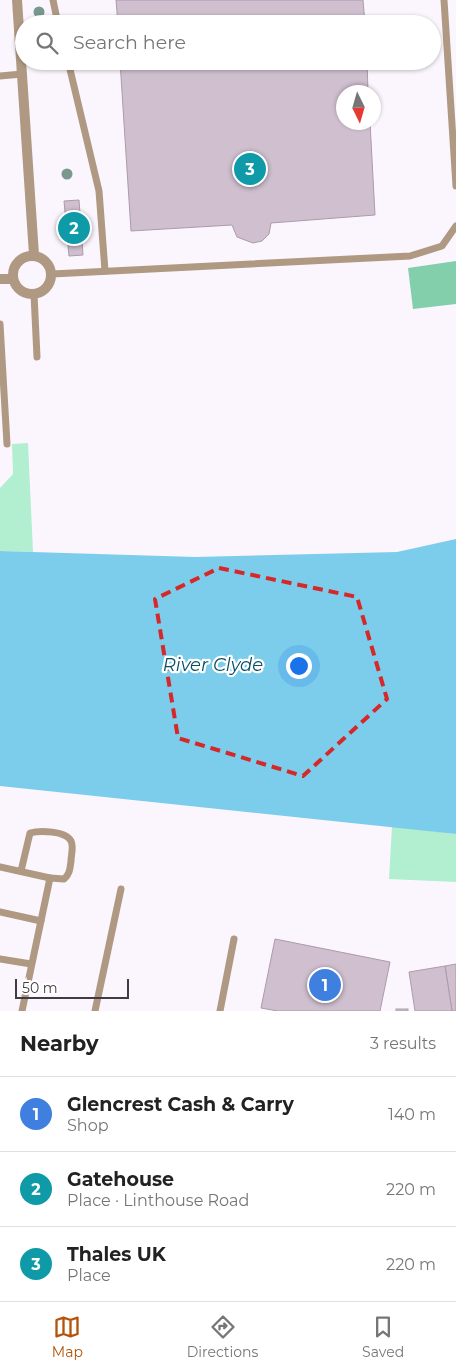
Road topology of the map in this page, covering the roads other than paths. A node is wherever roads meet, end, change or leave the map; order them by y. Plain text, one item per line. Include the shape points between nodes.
1 (17, 0) edge
2 (53, 0) edge
3 (444, 0) edge
4 (18, 15) edge
5 (56, 15) edge
6 (22, 70) edge
7 (70, 70) edge
8 (22, 74) junction
9 (0, 76) edge
10 (456, 186) edge
11 (456, 226) edge
12 (34, 255) junction
13 (105, 272) junction
14 (52, 274) junction
15 (13, 278) junction
16 (0, 279) edge
17 (34, 294) junction
18 (0, 324) edge
19 (37, 357) dead end
20 (3, 436) edge
21 (7, 444) dead end
22 (0, 867) edge
23 (21, 872) junction
24 (50, 878) junction
25 (121, 889) dead end
26 (0, 912) edge
27 (41, 921) junction
28 (234, 939) dead end
29 (0, 958) edge
30 (31, 964) junction
31 (22, 1011) edge
32 (95, 1011) edge
33 (220, 1011) edge

1 - 4 street
2 - 5 lane
3 - 10 lane
6 - 8 street
7 - 13 lane via 99,191
8 - 9 lane
8 - 12 street
11 - 13 lane via 442,246 410,256
12 - 14 street via 44,259
12 - 15 street via 15,264
13 - 14 lane
14 - 17 street via 47,287
15 - 16 street
15 - 17 street via 20,290
17 - 19 lane
18 - 20 lane
20 - 21 lane
22 - 23 lane
23 - 24 lane
23 - 24 lane via 30,833 62,834 72,844 69,871 64,879
24 - 27 lane
25 - 32 lane
26 - 27 lane
27 - 30 lane
28 - 33 lane
29 - 30 lane
30 - 31 lane

